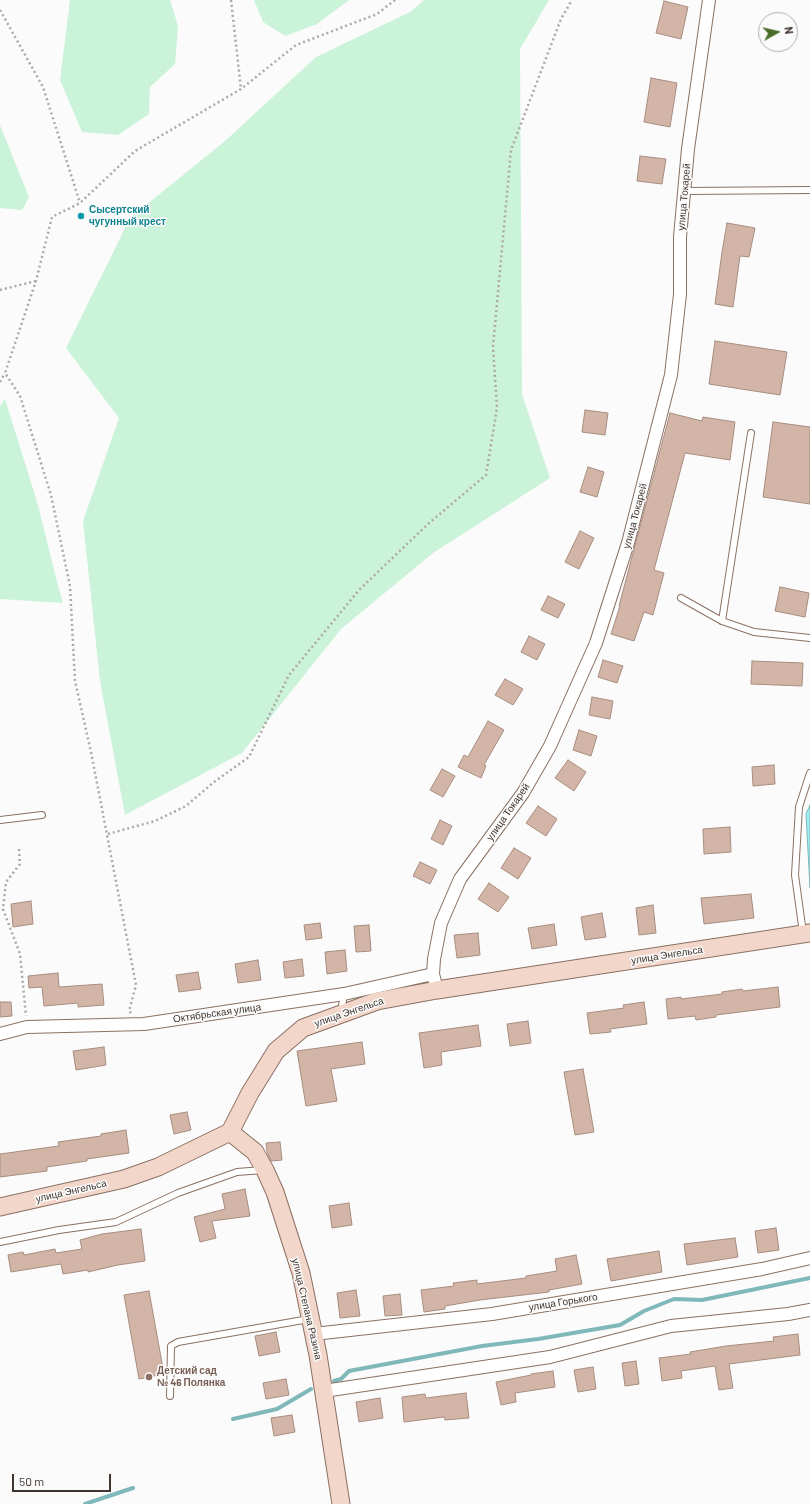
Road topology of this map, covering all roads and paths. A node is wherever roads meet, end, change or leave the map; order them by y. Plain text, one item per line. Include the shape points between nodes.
1 (231, 0) edge
2 (395, 0) edge
3 (572, 0) edge
4 (709, 0) edge
5 (0, 10) edge
6 (241, 89) junction
7 (810, 190) edge
8 (685, 191) junction
9 (80, 203) junction
10 (36, 280) junction
11 (0, 290) edge
12 (5, 374) junction
13 (0, 382) edge
14 (751, 433) dead end
15 (680, 598) dead end
16 (722, 621) junction
17 (810, 638) edge
18 (810, 773) edge
19 (42, 815) dead end
20 (0, 820) edge
21 (108, 834) junction
22 (19, 849) dead end
23 (807, 933) edge
24 (435, 982) junction
25 (344, 994) junction
26 (341, 1014) junction
27 (144, 1024) junction
28 (27, 1027) junction
29 (0, 1034) edge
30 (230, 1132) junction
31 (265, 1170) junction
32 (0, 1207) edge
33 (0, 1242) edge
34 (810, 1258) edge
35 (810, 1310) edge
36 (312, 1326) junction
37 (324, 1391) junction
38 (170, 1396) dead end
39 (341, 1504) edge

1 - 6 path
2 - 6 path via 377,14 296,46
3 - 21 path via 562,19 511,150 493,347 496,408 486,475 428,524 359,590 289,674 249,757 186,806 156,821
4 - 8 street, улица Токарей via 688,149
5 - 9 path via 43,87
6 - 9 path via 134,151
7 - 8 lane
8 - 24 street, улица Токарей via 680,237 680,294 671,375 628,544 596,643 550,746 523,792 460,879 441,923 434,958
9 - 10 path via 52,217
10 - 11 path
10 - 12 path
12 - 13 path
12 - 21 path via 20,396 51,495 70,586 75,681
14 - 16 lane
15 - 16 lane
16 - 17 lane via 754,632
18 - 23 lane via 800,806 795,875
19 - 20 lane
21 - 27 path via 136,985 129,1011
22 - 28 path via 20,864 6,882 3,909 20,954
23 - 24 street, улица Энгельса
24 - 25 street, Октябрьская улица
24 - 26 street, улица Энгельса
25 - 26 lane
25 - 27 street, Октябрьская улица
26 - 30 street, улица Энгельса via 303,1028 276,1051
27 - 28 street, Октябрьская улица
28 - 29 street, Октябрьская улица
30 - 31 street, улица Степана Разина via 255,1152
30 - 32 street, улица Энгельса via 158,1167 124,1179
31 - 33 lane via 236,1172 178,1193 116,1222
31 - 36 street, улица Степана Разина via 275,1192 301,1273
34 - 36 street, улица Горького via 762,1269 492,1314
35 - 37 street via 671,1326 550,1357
36 - 37 street, улица Степана Разина
36 - 38 lane via 178,1342 170,1346
37 - 39 street, улица Степана Разина

